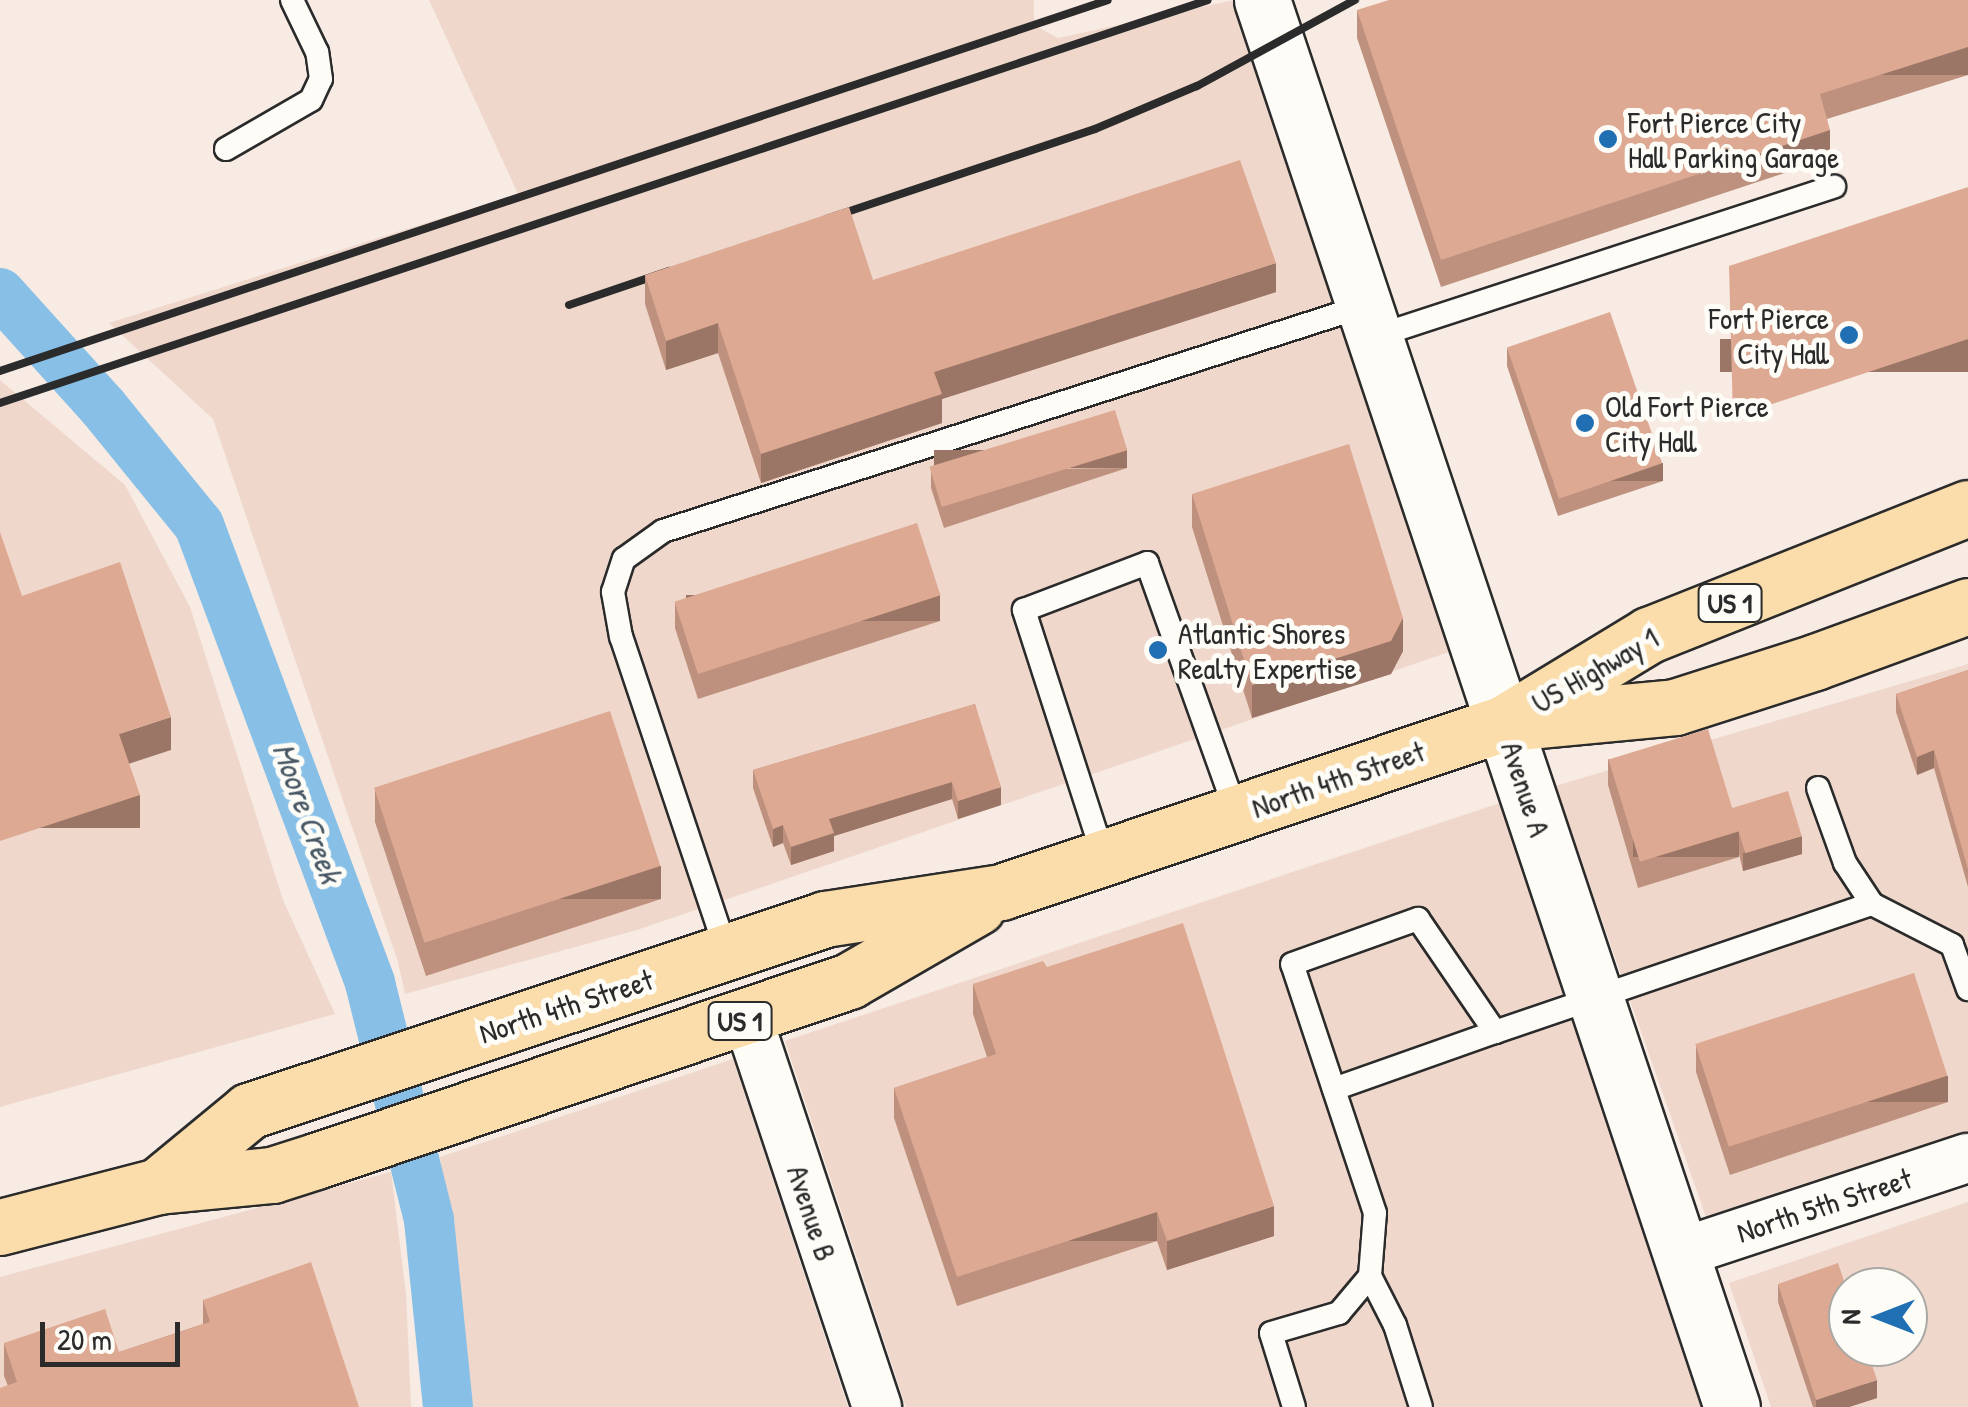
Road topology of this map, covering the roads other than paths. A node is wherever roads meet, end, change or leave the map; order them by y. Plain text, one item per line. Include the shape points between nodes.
1 (292, 0) edge
2 (1262, 0) edge
3 (226, 149) dead end
4 (1834, 187) dead end
5 (1372, 320) junction
6 (1968, 508) edge
7 (1968, 606) edge
8 (1504, 723) junction
9 (1818, 788) dead end
10 (1237, 814) junction
11 (1104, 858) junction
12 (1001, 892) junction
13 (1872, 904) junction
14 (728, 954) junction
15 (1968, 989) edge
16 (1596, 998) junction
17 (748, 1018) junction
18 (1495, 1032) junction
19 (1334, 1088) junction
20 (1968, 1158) edge
21 (158, 1186) junction
22 (0, 1227) edge
23 (1680, 1253) junction
24 (1370, 1276) junction
25 (877, 1407) edge
26 (1294, 1407) edge
27 (1421, 1407) edge
28 (1732, 1407) edge

1 - 3 lane via 317,52 321,79 311,100
2 - 5 street, Avenue A
4 - 5 lane
5 - 8 street, Avenue A
5 - 14 lane via 663,531 624,559 613,592 621,637
6 - 8 main road, US Highway 1 / US 1 via 1649,635
7 - 8 main road, US Highway 1 / US 1 via 1675,707
8 - 10 main road, North 4th Street / US 1
8 - 16 street, Avenue A
9 - 13 lane via 1845,863
10 - 11 main road, North 4th Street / US 1
10 - 11 lane via 1147,563 1024,610
11 - 12 main road, North 4th Street / US 1
12 - 14 main road, North 4th Street / US 1 via 825,920
12 - 17 main road, North 4th Street / US 1 via 849,981
13 - 15 lane via 1952,945
13 - 16 lane
14 - 21 main road, North 4th Street / US 1 via 249,1112
16 - 18 lane
16 - 23 street, Avenue A
17 - 21 main road, North 4th Street / US 1 via 316,1162 272,1174
17 - 25 street, Avenue B
18 - 19 lane
18 - 19 lane via 1418,919 1292,964
19 - 24 lane via 1375,1214
20 - 23 street, North 5th Street
21 - 22 main road, North 4th Street / US 1
23 - 28 street, Avenue A
24 - 26 lane via 1338,1313 1271,1332
24 - 27 lane via 1395,1325

